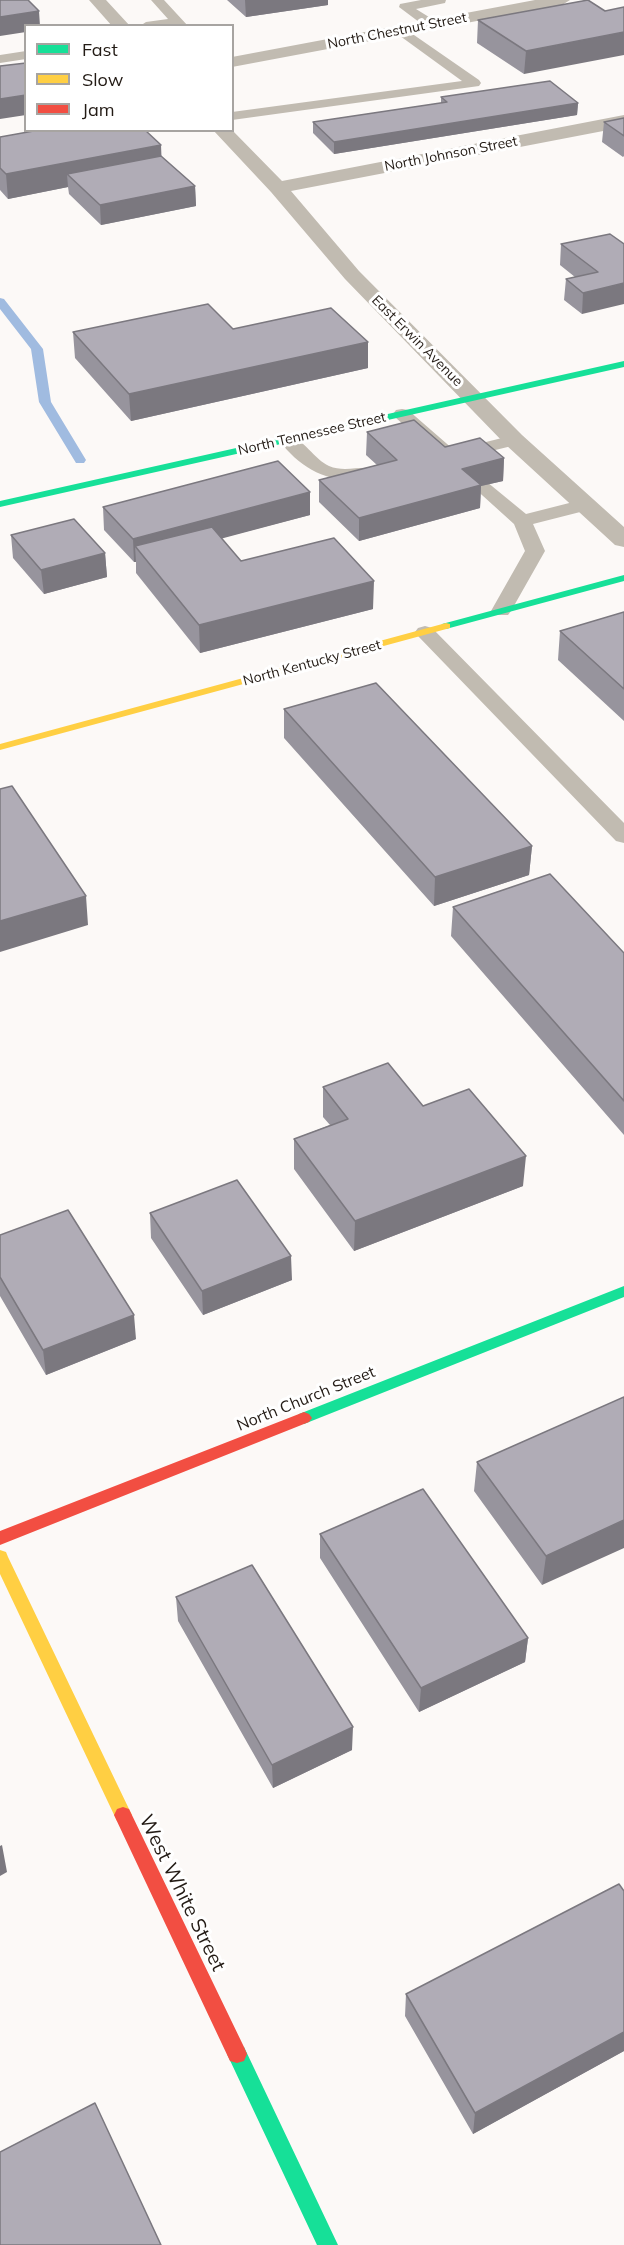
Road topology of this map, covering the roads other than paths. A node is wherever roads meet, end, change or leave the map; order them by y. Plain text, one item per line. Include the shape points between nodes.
1 (97, 0) edge
2 (157, 0) edge
3 (440, 0) edge
4 (562, 0) edge
5 (180, 23) edge
6 (120, 24) edge
7 (432, 25) junction
8 (401, 30) junction
9 (24, 55) edge
10 (0, 59) edge
11 (234, 62) edge
12 (234, 116) edge
13 (624, 121) edge
14 (224, 132) edge
15 (278, 188) junction
16 (624, 364) edge
17 (474, 398) junction
18 (402, 414) junction
19 (288, 440) junction
20 (514, 440) junction
21 (383, 470) edge
22 (481, 486) edge
23 (0, 504) edge
24 (585, 505) junction
25 (522, 521) junction
26 (624, 540) edge
27 (624, 578) edge
28 (501, 611) junction
29 (424, 632) junction
30 (0, 747) edge
31 (624, 836) edge
32 (624, 1291) edge
33 (0, 1539) edge
34 (0, 1557) edge
35 (328, 2245) edge

1 - 6 street
2 - 5 lane
3 - 7 lane via 405,7
4 - 7 street, North Chestnut Street
7 - 8 street, North Chestnut Street
8 - 11 street, North Chestnut Street
8 - 12 lane via 474,83
9 - 10 lane
13 - 15 street, North Johnson Street
14 - 15 street, East Erwin Avenue
15 - 17 street, East Erwin Avenue via 352,274
16 - 17 street, North Tennessee Street
17 - 18 street, North Tennessee Street
17 - 20 street, East Erwin Avenue
18 - 19 street, North Tennessee Street
18 - 20 lane via 447,461
19 - 21 lane via 310,464 325,473 360,475
19 - 23 street, North Tennessee Street
20 - 24 street, East Erwin Avenue
22 - 25 lane
24 - 25 lane
24 - 26 street, East Erwin Avenue
25 - 28 lane via 535,551
27 - 28 street, North Kentucky Street
28 - 29 street, North Kentucky Street
29 - 30 street, North Kentucky Street
29 - 31 lane
32 - 33 street, North Church Street
34 - 35 street, West White Street

